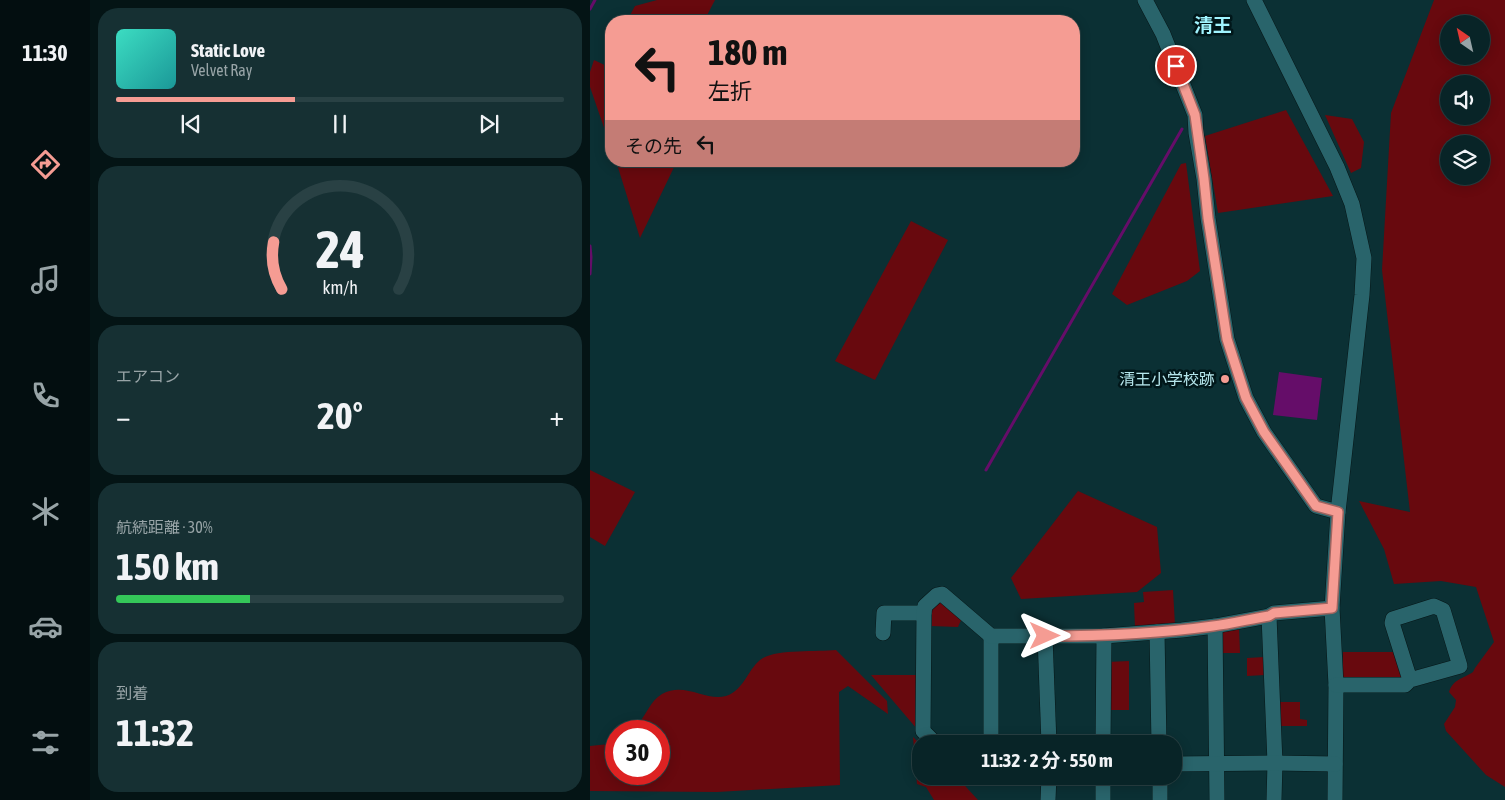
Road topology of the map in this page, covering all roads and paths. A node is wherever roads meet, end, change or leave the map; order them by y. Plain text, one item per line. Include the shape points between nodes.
1 (1145, 0) edge
2 (1254, 0) edge
3 (1338, 512) junction
4 (1332, 608) junction
5 (924, 613) junction
6 (1269, 616) junction
7 (1215, 626) junction
8 (1157, 632) junction
9 (883, 633) dead end
10 (991, 636) junction
11 (1045, 636) junction
12 (1104, 636) junction
13 (1410, 680) junction
14 (1336, 686) junction
15 (927, 735) edge
16 (991, 735) edge
17 (1049, 735) edge
18 (1104, 735) edge
19 (1159, 735) edge
20 (1275, 763) junction
21 (1182, 764) edge
22 (1217, 764) junction
23 (1335, 764) junction
24 (1049, 785) edge
25 (1103, 785) edge
26 (1160, 785) edge
27 (1048, 800) edge
28 (1103, 800) edge
29 (1160, 800) edge
30 (1217, 800) edge
31 (1274, 800) edge
32 (1335, 800) edge

1 - 3 street via 1163,34 1195,115 1227,339 1246,398 1264,432 1316,506
2 - 3 street via 1337,167 1352,204 1364,258
3 - 4 street
4 - 6 street
4 - 14 street
5 - 9 street via 884,612
5 - 10 street via 925,606 942,594
5 - 15 street via 923,731
6 - 7 street
6 - 20 street
7 - 8 street
7 - 22 street
8 - 12 street
8 - 19 street
10 - 11 street
10 - 16 street
11 - 12 street
11 - 17 street
12 - 18 street
13 - 13 street via 1460,666 1443,610 1434,606 1393,619
13 - 14 street via 1405,685
14 - 23 street
20 - 22 street
20 - 23 street
20 - 31 street
21 - 22 street
22 - 30 street
23 - 32 street
24 - 27 street
25 - 28 street
26 - 29 street

